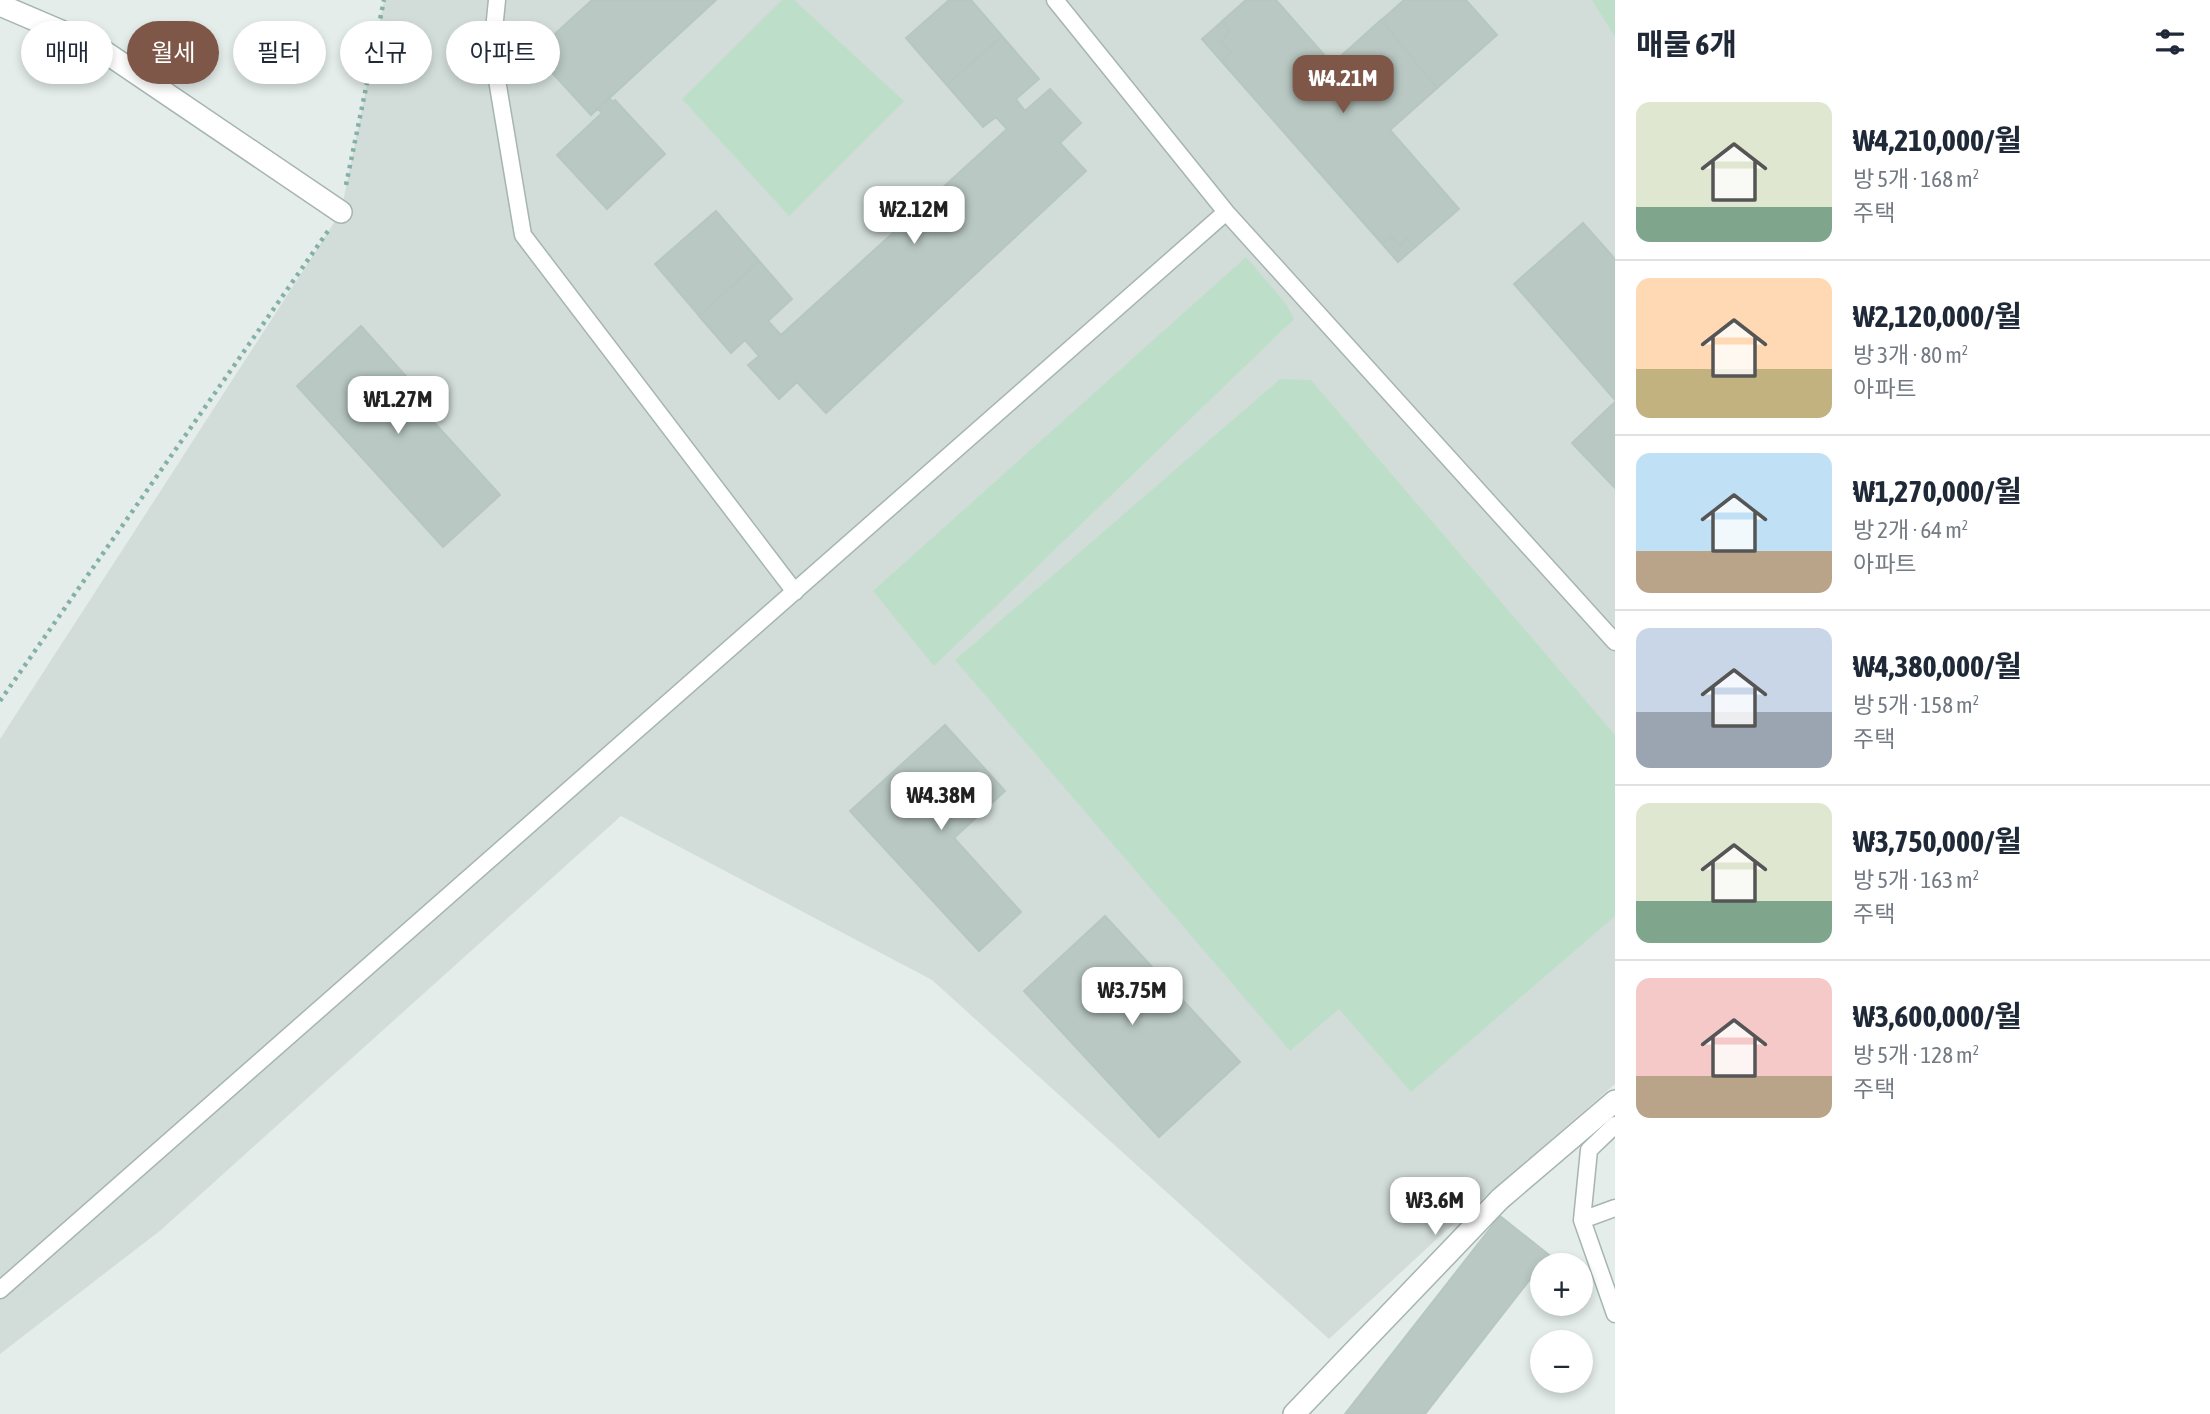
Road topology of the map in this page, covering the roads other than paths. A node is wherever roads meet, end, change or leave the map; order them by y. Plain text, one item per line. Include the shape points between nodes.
1 (496, 0) edge
2 (1055, 0) edge
3 (0, 5) edge
4 (341, 212) road end
5 (1226, 212) junction
6 (795, 592) junction
7 (1615, 642) edge
8 (1615, 1101) edge
9 (1615, 1125) edge
10 (1615, 1208) edge
11 (1582, 1220) junction
12 (0, 1290) edge
13 (1615, 1314) edge
14 (1294, 1414) edge

1 - 6 lane via 492,50 523,236
2 - 5 lane
3 - 4 street via 96,46
5 - 6 lane
5 - 7 lane
6 - 12 lane
8 - 14 street via 1500,1199
9 - 11 lane via 1590,1150
10 - 11 lane
11 - 13 lane

